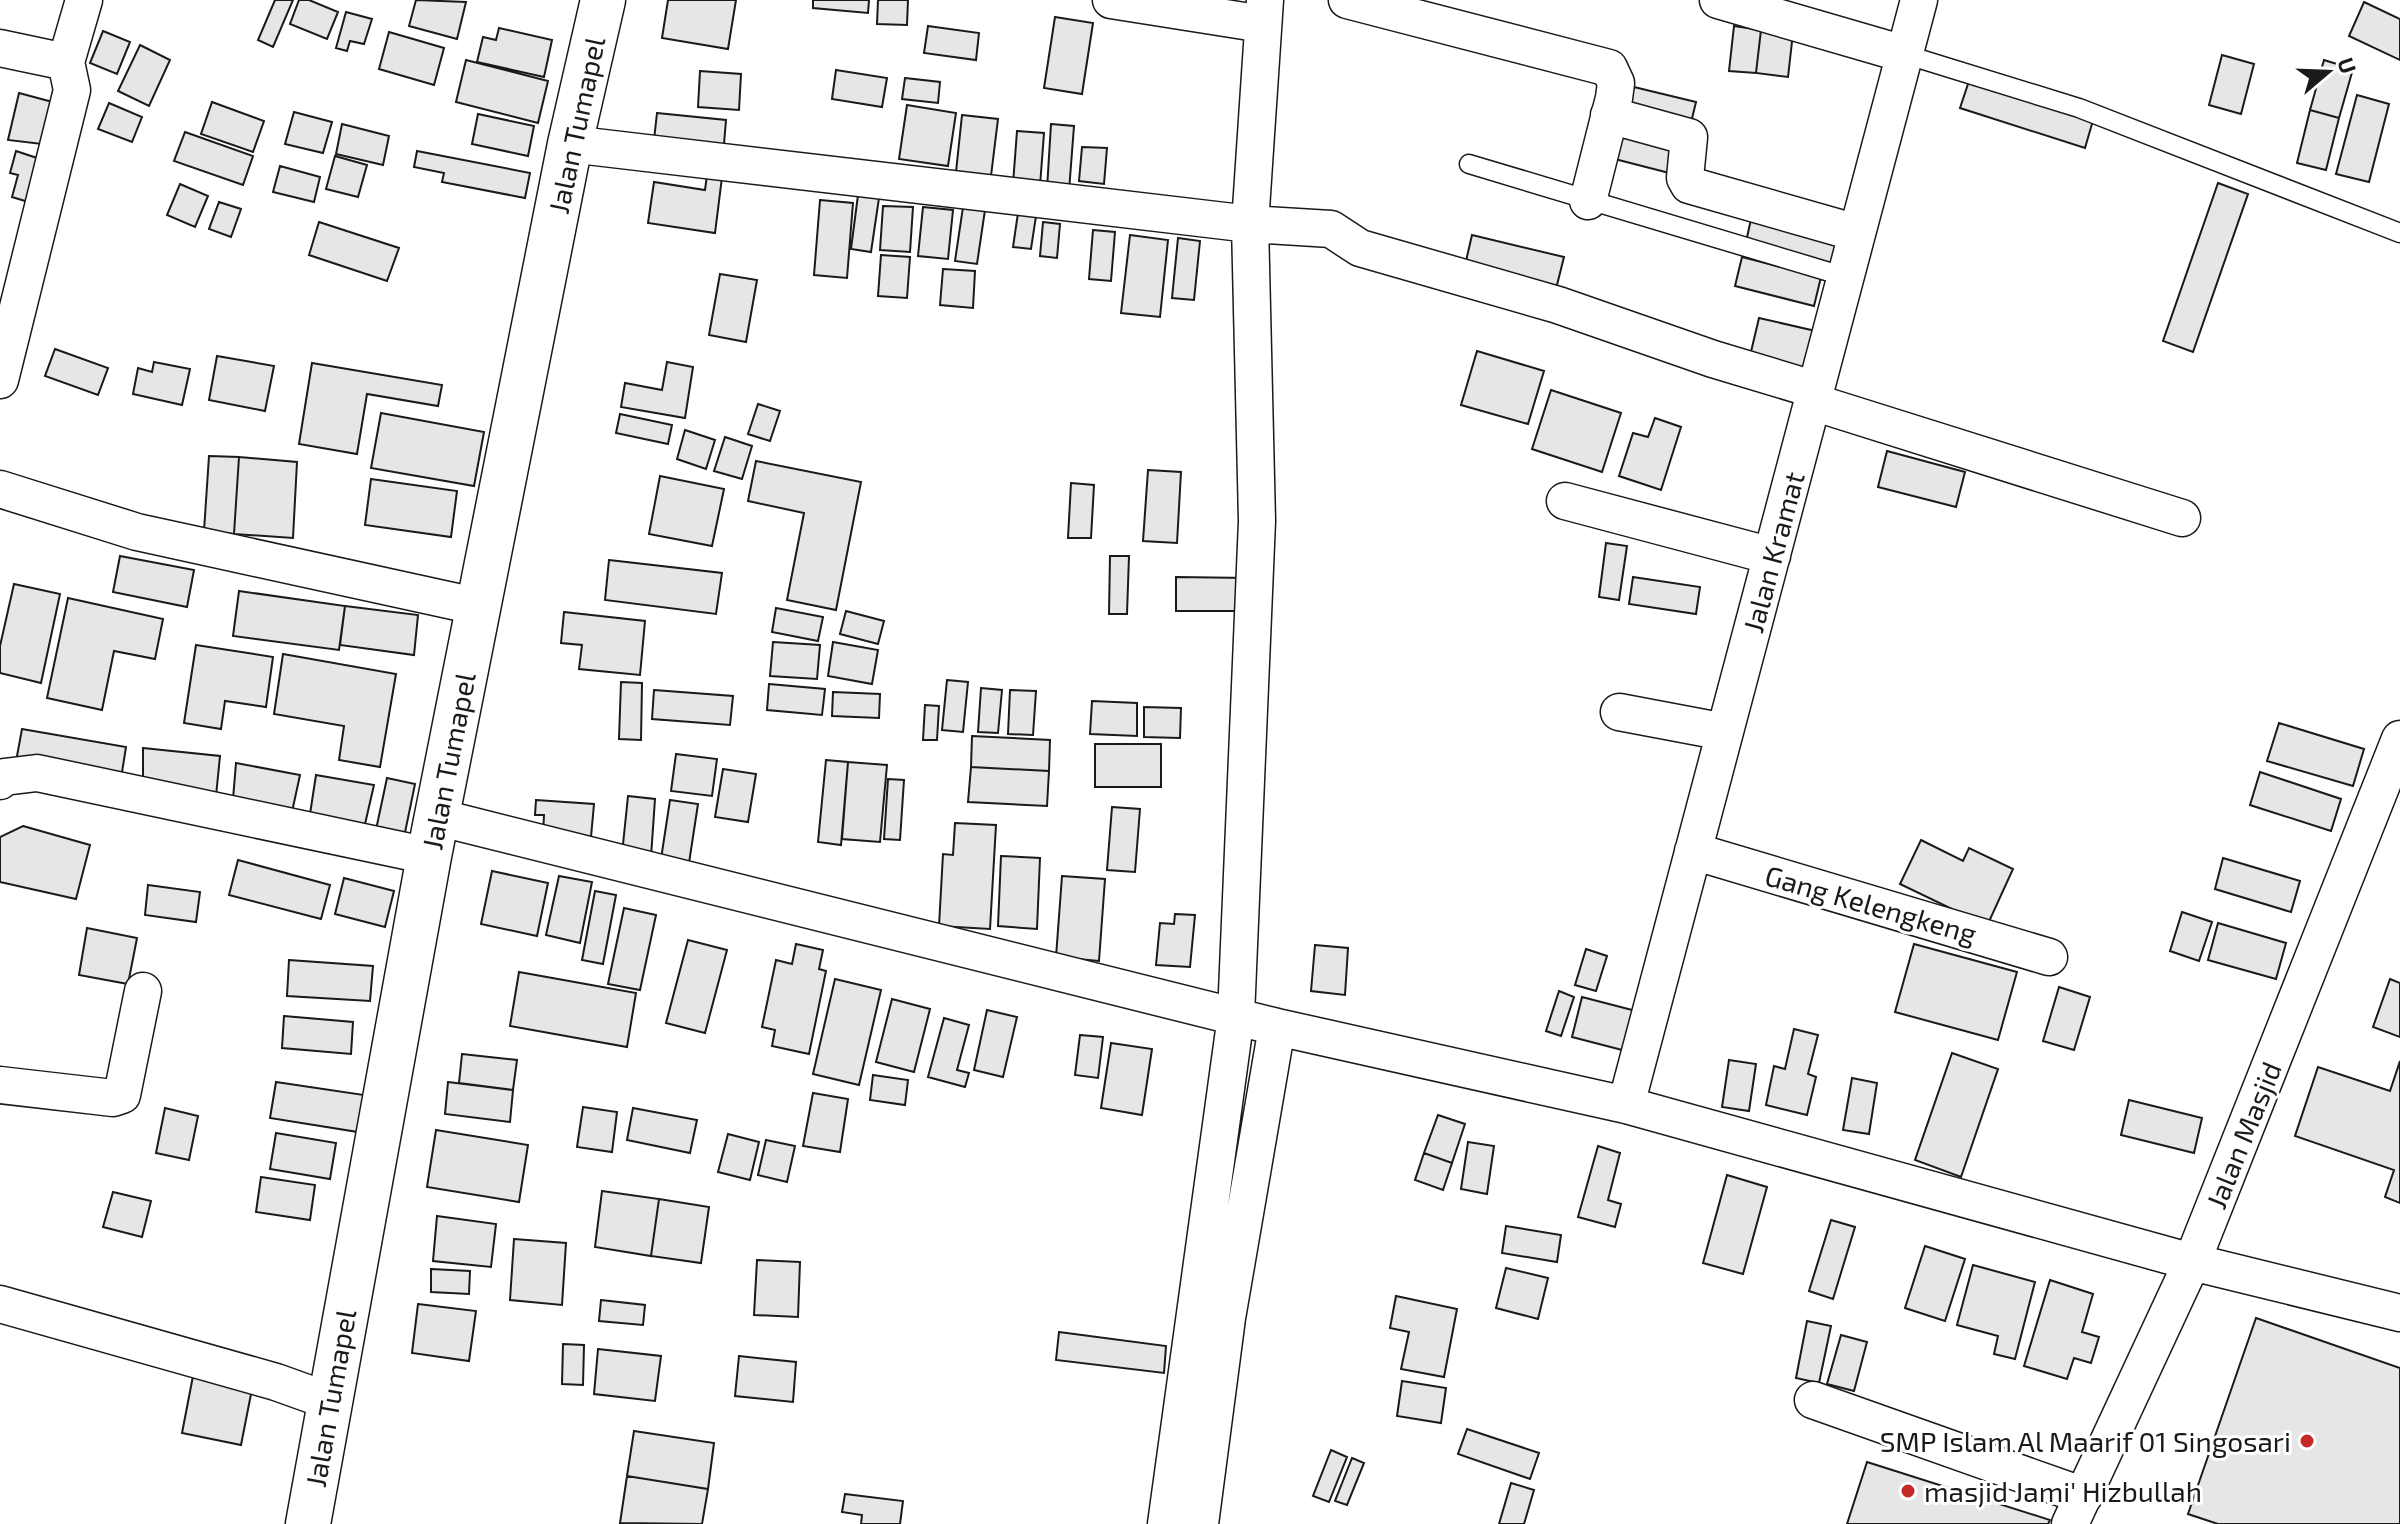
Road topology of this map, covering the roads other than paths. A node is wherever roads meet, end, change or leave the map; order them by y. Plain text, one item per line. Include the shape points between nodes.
1 (84, 0) edge
2 (603, 0) edge
3 (1111, 0) edge
4 (1718, 0) edge
5 (1919, 0) edge
6 (1360, 3) edge
7 (1264, 12) edge
8 (0, 48) edge
9 (1904, 54) junction
10 (66, 62) junction
11 (1609, 115) junction
12 (570, 144) junction
13 (1469, 164) dead end
14 (1588, 201) junction
15 (1250, 224) junction
16 (1857, 233) junction
17 (2400, 233) edge
18 (1846, 277) junction
19 (0, 380) edge
20 (1814, 396) junction
21 (0, 489) edge
22 (1565, 501) dead end
23 (2182, 518) dead end
24 (1772, 556) junction
25 (480, 607) junction
26 (1619, 712) dead end
27 (1725, 732) junction
28 (2400, 739) edge
29 (0, 781) edge
30 (433, 837) junction
31 (1693, 851) junction
32 (2049, 957) dead end
33 (143, 991) dead end
34 (1256, 1021) junction
35 (0, 1085) edge
36 (1626, 1105) junction
37 (2192, 1262) junction
38 (0, 1304) edge
39 (2400, 1313) edge
40 (1813, 1400) dead end
41 (329, 1401) junction
42 (2077, 1510) edge
43 (308, 1524) edge
44 (1166, 1524) edge
45 (1200, 1524) edge

1 - 10 street
2 - 12 street, Jalan Tumapel
3 - 7 street
4 - 9 street
5 - 9 street, Jalan Kramat
6 - 11 street via 1609,68 1616,83
7 - 15 street
8 - 10 street
9 - 16 street, Jalan Kramat
9 - 17 lane via 2079,108
10 - 19 street via 72,90
11 - 14 street
11 - 16 street via 1689,137 1689,185
12 - 15 street
12 - 25 street, Jalan Tumapel
13 - 14 lane
14 - 18 lane
15 - 20 street via 1316,228 1360,248 1558,305
15 - 34 street via 1257,521
16 - 18 street, Jalan Kramat
18 - 20 street, Jalan Kramat
20 - 23 street
20 - 24 street, Jalan Kramat
21 - 25 street via 137,532
22 - 24 street
24 - 27 street, Jalan Kramat
25 - 30 street, Jalan Tumapel
26 - 27 street
27 - 31 street, Jalan Kramat
28 - 37 street, Jalan Masjid
29 - 30 street via 37,773
30 - 34 street
30 - 41 street, Jalan Tumapel
31 - 32 street, Gang Kelengkeng
31 - 36 street, Jalan Kramat
33 - 35 street via 122,1095
34 - 36 street
34 - 44 street
34 - 45 street via 1227,1318
36 - 37 street
37 - 39 street
37 - 42 street, Jalan Masjid
38 - 41 street
40 - 42 street
41 - 43 street, Jalan Tumapel

